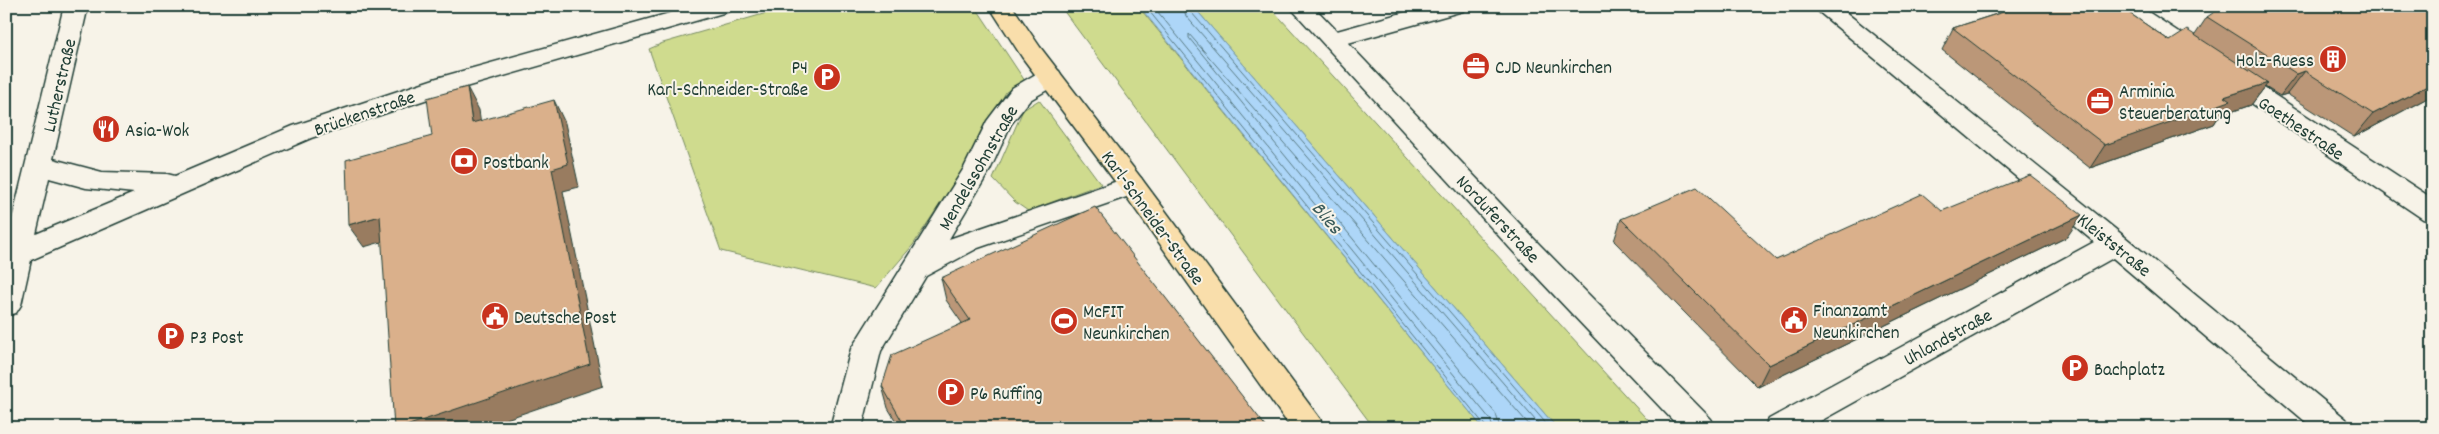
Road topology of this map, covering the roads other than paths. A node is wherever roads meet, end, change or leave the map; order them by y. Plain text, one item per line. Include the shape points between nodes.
1 (76, 6) edge
2 (722, 6) edge
3 (1000, 6) edge
4 (1300, 6) edge
5 (1455, 6) edge
6 (1823, 6) edge
7 (2123, 6) edge
8 (638, 17) edge
9 (1331, 40) junction
10 (1050, 76) junction
11 (39, 164) junction
12 (184, 182) junction
13 (1132, 185) junction
14 (2433, 212) edge
15 (2115, 244) junction
16 (12, 257) edge
17 (916, 269) junction
18 (6, 305) edge
19 (846, 428) edge
20 (1309, 428) edge
21 (1700, 428) edge
22 (1780, 428) edge
23 (2335, 428) edge

1 - 11 street, Lutherstraße
2 - 8 street, Brückenstraße
3 - 10 main road, Karl-Schneider-Straße
4 - 9 street, Norduferstraße
5 - 9 street
6 - 15 street, Kleiststraße
7 - 14 street, Goethestraße
8 - 12 street, Brückenstraße via 302,132
9 - 21 street, Norduferstraße
10 - 13 main road, Karl-Schneider-Straße
10 - 17 street, Mendelssohnstraße via 1021,94 1000,121 977,170
11 - 12 street via 63,174 99,182
11 - 16 street, Lutherstraße
12 - 16 street, Brückenstraße
13 - 17 street, Mendelssohnstraße via 968,241
13 - 20 main road, Karl-Schneider-Straße
15 - 22 street, Uhlandstraße
15 - 23 street, Kleiststraße
16 - 18 street, Lutherstraße
17 - 19 street, Mendelssohnstraße via 866,349

